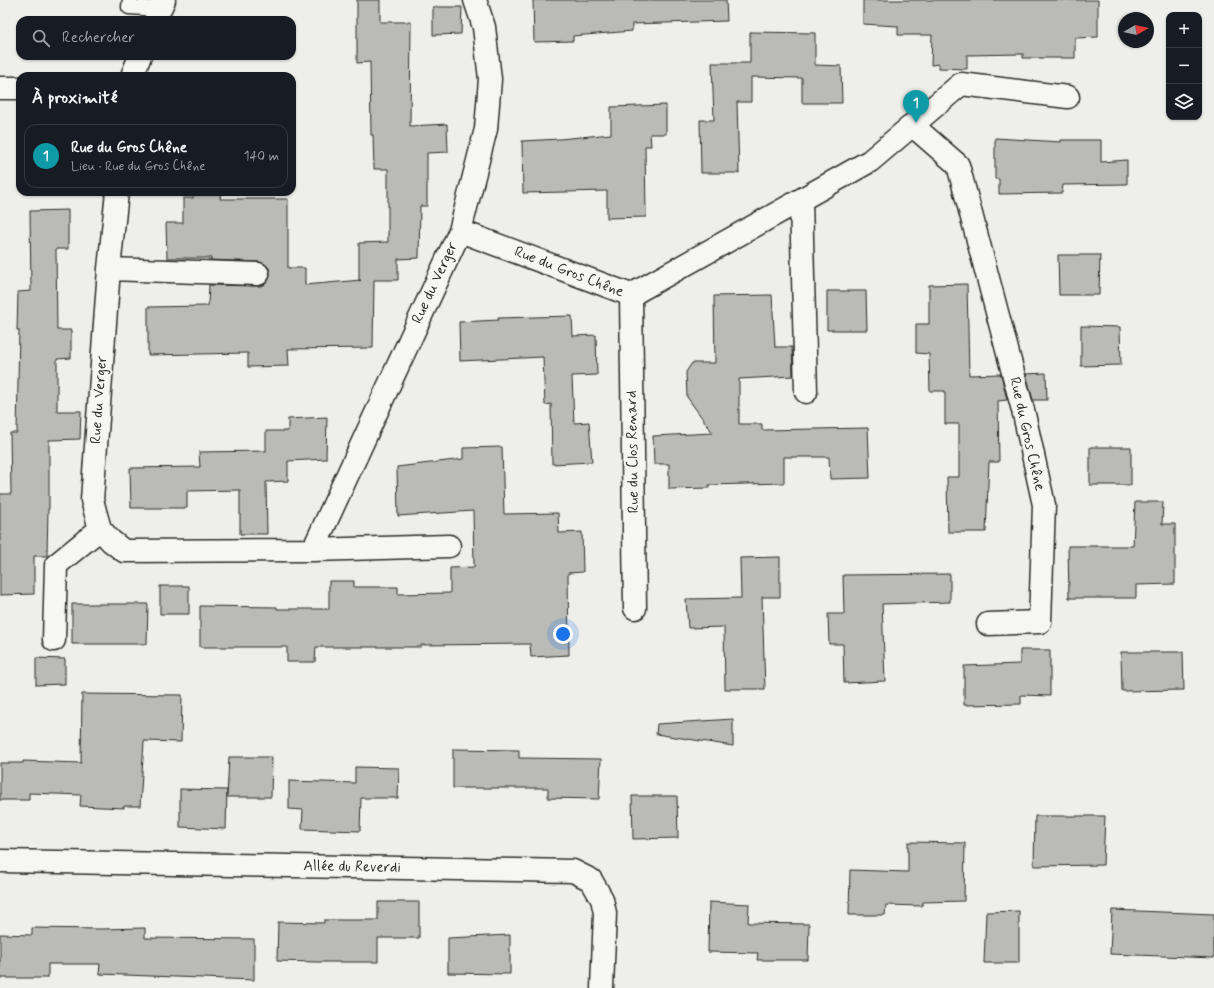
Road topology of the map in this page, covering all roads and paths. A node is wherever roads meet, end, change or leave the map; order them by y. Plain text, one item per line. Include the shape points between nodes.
1 (130, 0) edge
2 (475, 0) edge
3 (160, 10) edge
4 (138, 60) edge
5 (134, 72) edge
6 (0, 88) edge
7 (16, 88) edge
8 (1068, 97) dead end
9 (912, 125) junction
10 (117, 196) edge
11 (801, 200) junction
12 (460, 230) junction
13 (109, 269) junction
14 (258, 274) dead end
15 (630, 295) junction
16 (806, 392) dead end
17 (100, 529) junction
18 (449, 546) dead end
19 (313, 550) junction
20 (635, 608) dead end
21 (988, 624) dead end
22 (54, 640) dead end
23 (0, 861) edge
24 (602, 988) edge

1 - 3 lane via 129,7
2 - 12 street, Rue du Verger via 484,27 490,79 486,129
4 - 5 street
6 - 7 street
8 - 9 street, Rue du Gros Chêne via 961,84
9 - 11 street, Rue du Gros Chêne via 870,161
9 - 21 street, Rue du Gros Chêne via 958,165 1024,414 1044,505 1040,622
10 - 13 street, Rue du Verger
11 - 15 street, Rue du Gros Chêne
11 - 16 street
12 - 15 street, Rue du Gros Chêne
12 - 19 street, Rue du Verger
13 - 14 street
13 - 17 street, Rue du Verger via 92,500
15 - 20 street, Rue du Clos Renard
17 - 19 street via 124,551
17 - 22 street via 56,565
18 - 19 street
23 - 24 street, Allée du Reverdi via 573,871 591,880 602,899 605,913

